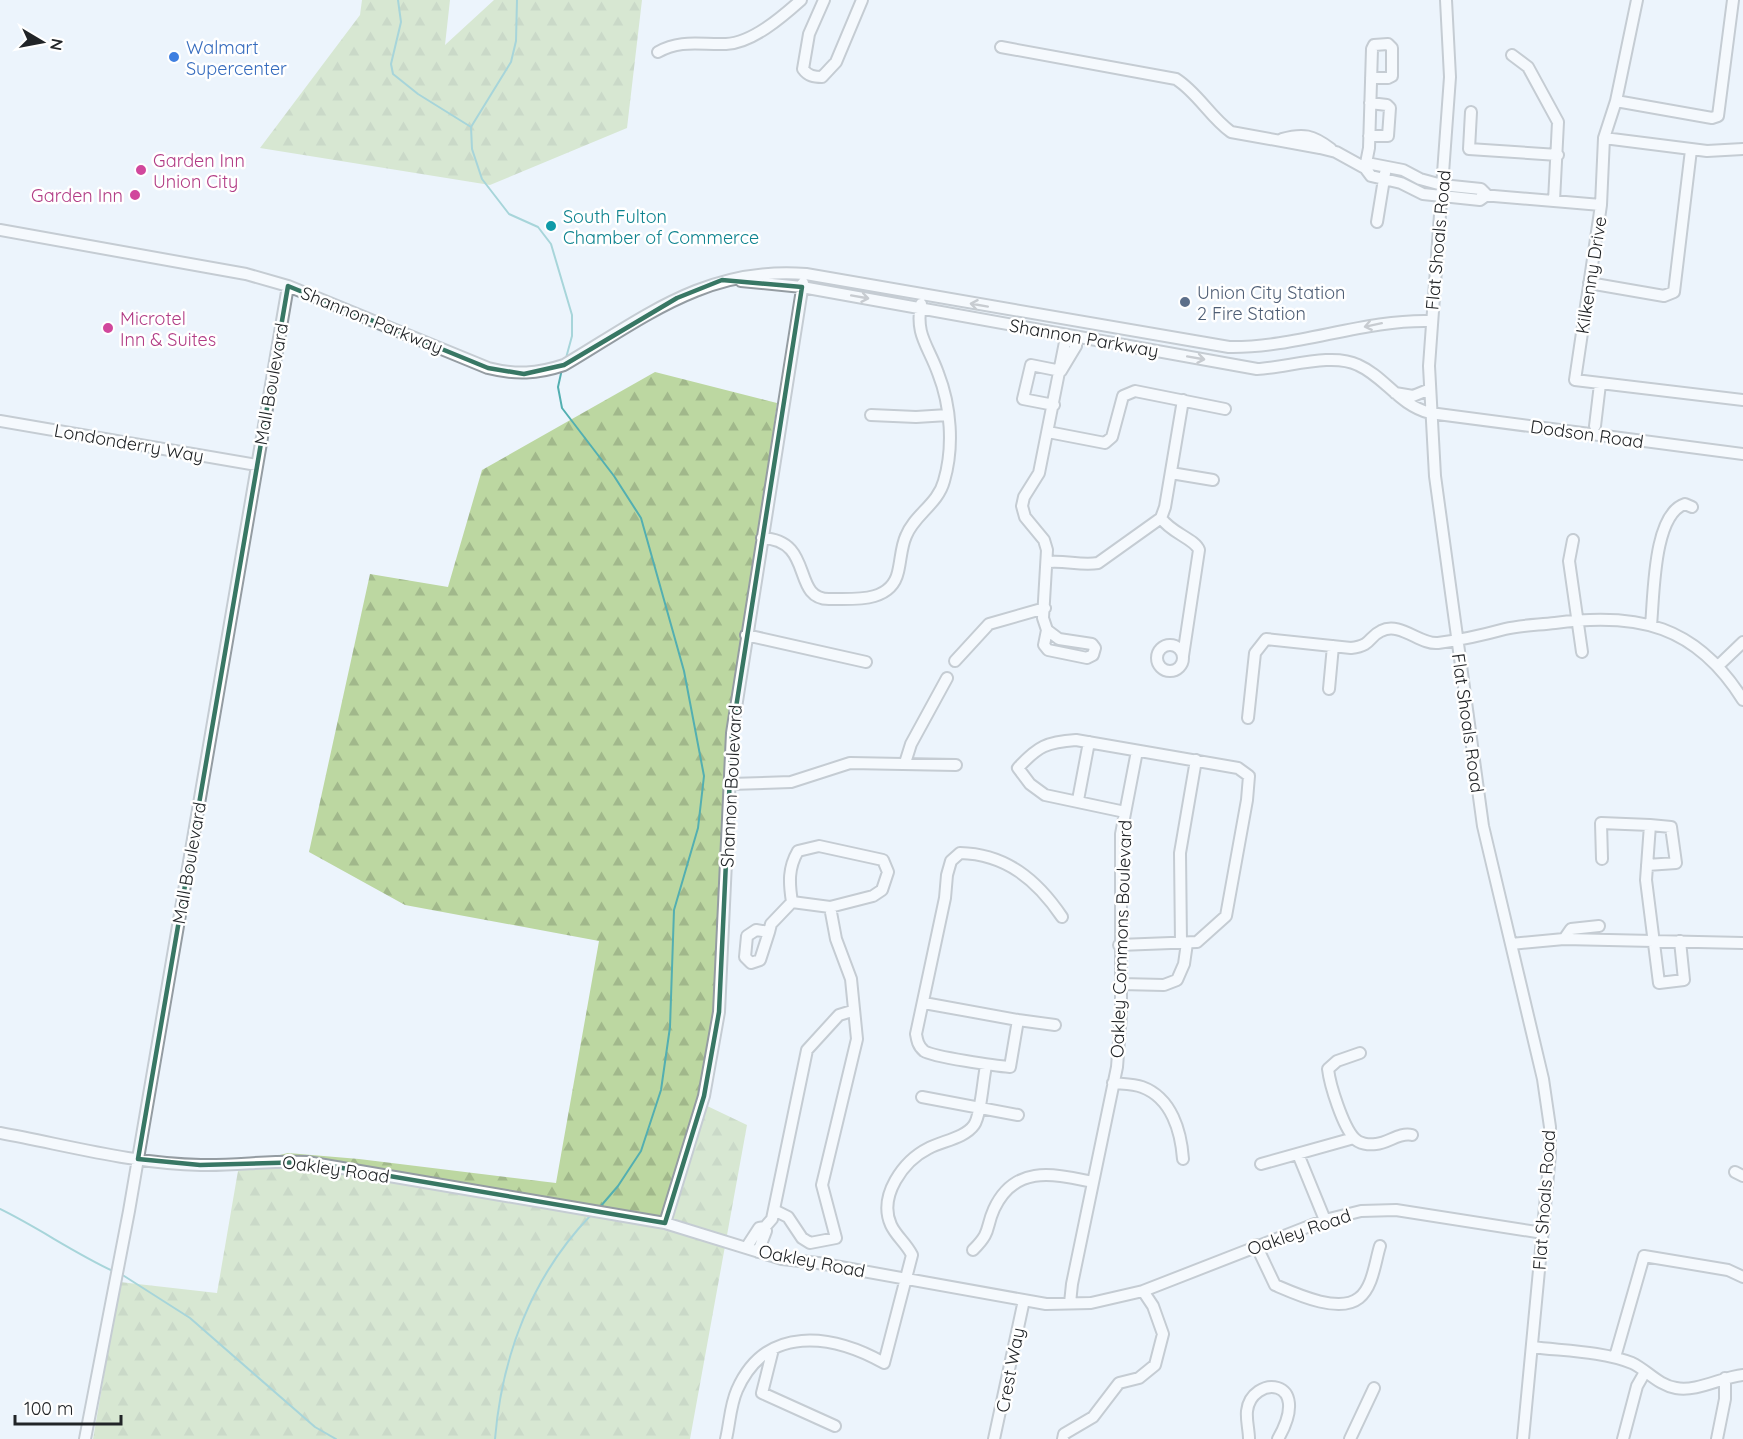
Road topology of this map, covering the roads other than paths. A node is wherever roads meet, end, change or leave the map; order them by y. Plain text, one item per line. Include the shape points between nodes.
1 (801, 0) edge
2 (824, 0) edge
3 (862, 0) edge
4 (1446, 0) edge
5 (1636, 0) edge
6 (1733, 0) edge
7 (1001, 46) dead end
8 (658, 52) dead end
9 (1512, 55) dead end
10 (1371, 78) dead end
11 (1616, 101) junction
12 (1370, 103) junction
13 (1471, 112) dead end
14 (1369, 136) junction
15 (1604, 138) junction
16 (1743, 149) edge
17 (1690, 150) junction
18 (1558, 155) junction
19 (1386, 167) junction
20 (1365, 168) junction
21 (1384, 179) junction
22 (1443, 185) junction
23 (1462, 193) junction
24 (1442, 198) junction
25 (1554, 201) junction
26 (1601, 205) junction
27 (1377, 222) dead end
28 (0, 230) edge
29 (804, 274) junction
30 (722, 280) junction
31 (1590, 283) junction
32 (288, 286) junction
33 (802, 287) junction
34 (923, 295) junction
35 (920, 308) junction
36 (1431, 321) junction
37 (1600, 384) junction
38 (1430, 389) junction
39 (1392, 392) junction
40 (1183, 400) junction
41 (1743, 400) edge
42 (1054, 405) junction
43 (1225, 409) dead end
44 (1430, 413) junction
45 (871, 415) dead end
46 (948, 415) junction
47 (0, 421) edge
48 (1595, 426) dead end
49 (1048, 432) junction
50 (1743, 454) edge
51 (257, 465) junction
52 (1171, 473) junction
53 (1213, 480) dead end
54 (1692, 507) dead end
55 (1161, 518) junction
56 (762, 538) junction
57 (1573, 540) dead end
58 (1048, 562) junction
59 (1045, 608) junction
60 (1577, 620) junction
61 (1651, 625) junction
62 (1047, 630) dead end
63 (746, 635) junction
64 (1457, 640) junction
65 (1743, 642) edge
66 (1333, 646) junction
67 (1582, 652) dead end
68 (1184, 656) dead end
69 (955, 661) dead end
70 (866, 662) dead end
71 (1718, 666) junction
72 (948, 678) dead end
73 (1329, 688) dead end
74 (1743, 700) edge
75 (1248, 718) dead end
76 (1089, 742) junction
77 (1137, 752) junction
78 (1196, 759) junction
79 (905, 763) junction
80 (956, 765) dead end
81 (730, 784) junction
82 (1078, 800) junction
83 (1125, 812) junction
84 (1650, 825) junction
85 (1602, 859) dead end
86 (1647, 865) junction
87 (792, 902) junction
88 (830, 907) junction
89 (1062, 917) dead end
90 (1599, 926) dead end
91 (770, 932) dead end
92 (1564, 939) junction
93 (1680, 941) junction
94 (1653, 942) junction
95 (1184, 943) junction
96 (1743, 943) edge
97 (1511, 944) junction
98 (1119, 945) junction
99 (1120, 984) junction
100 (924, 1003) junction
101 (852, 1011) junction
102 (1018, 1020) junction
103 (1055, 1025) dead end
104 (1360, 1053) dead end
105 (986, 1066) junction
106 (1113, 1083) junction
107 (922, 1098) dead end
108 (978, 1108) junction
109 (1018, 1115) dead end
110 (0, 1133) edge
111 (1412, 1135) dead end
112 (1354, 1138) junction
113 (1298, 1154) junction
114 (138, 1159) junction
115 (1183, 1159) dead end
116 (1261, 1164) dead end
117 (1093, 1182) junction
118 (770, 1219) junction
119 (1325, 1220) junction
120 (665, 1223) junction
121 (1543, 1233) junction
122 (1256, 1245) junction
123 (1380, 1246) dead end
124 (746, 1248) junction
125 (973, 1250) dead end
126 (758, 1252) junction
127 (1743, 1277) edge
128 (908, 1280) junction
129 (1143, 1291) junction
130 (1024, 1300) junction
131 (1070, 1303) junction
132 (1532, 1347) junction
133 (773, 1349) junction
134 (1615, 1358) junction
135 (1645, 1372) junction
136 (1743, 1375) edge
137 (1725, 1378) junction
138 (1374, 1388) dead end
139 (835, 1426) dead end
140 (85, 1439) edge
141 (726, 1439) edge
142 (994, 1439) edge
143 (1063, 1439) edge
144 (1249, 1439) edge
145 (1278, 1439) edge
146 (1350, 1439) edge
147 (1523, 1439) edge
148 (1623, 1439) edge
149 (1717, 1439) edge

1 - 8 street via 740,42 673,44
2 - 3 street via 803,58 802,69 816,77 822,77 836,62
4 - 22 street, Flat Shoals Road via 1451,54
5 - 11 street, Kilkenny Drive
6 - 11 street via 1719,116
7 - 20 street via 1176,79 1231,132 1336,152
9 - 18 street via 1528,67 1558,122
10 - 12 street
11 - 15 street, Kilkenny Drive
12 - 14 street
12 - 14 street via 1390,108 1388,136
13 - 18 street via 1469,149
14 - 20 street
15 - 17 street
15 - 26 street, Kilkenny Drive
16 - 17 street
17 - 31 street via 1674,292 1664,296
18 - 25 street
19 - 20 street via 1372,164
19 - 21 street
19 - 22 street
20 - 21 street via 1371,176
21 - 24 street
21 - 27 street
22 - 23 street
22 - 24 street, Flat Shoals Road
23 - 24 street
23 - 25 street via 1481,189 1487,195
24 - 36 street, Flat Shoals Road
25 - 26 street
26 - 31 street, Kilkenny Drive
28 - 32 street, Shannon Parkway via 188,262
29 - 30 street, Shannon Parkway via 765,273
29 - 33 street, Shannon Boulevard
29 - 34 street, Shannon Parkway
30 - 32 street, Shannon Parkway via 677,298 564,365 524,374 488,368
30 - 33 street, Shannon Parkway
31 - 37 street, Kilkenny Drive via 1575,381
32 - 51 street, Mall Boulevard
33 -> 35 street, Shannon Parkway
33 - 56 street, Shannon Boulevard
34 - 35 street
36 -> 34 street, Shannon Parkway via 1396,321 1283,345 1229,347
35 -> 39 street, Shannon Parkway via 1257,369 1346,361 1364,368
35 - 46 street via 920,333 938,373
36 - 38 street, Flat Shoals Road
37 - 41 street
37 - 48 street
38 - 39 street via 1413,396
38 - 44 street, Flat Shoals Road
39 - 44 street, Shannon Parkway via 1409,405
40 - 43 street
40 - 49 street via 1127,393 1121,400 1112,437 1105,443
40 - 52 street
42 - 42 street via 1061,371 1031,365 1023,399
42 - 49 street
44 - 50 street, Dodson Road
44 - 64 street, Flat Shoals Road
45 - 46 street
46 - 56 street via 950,433 944,483 938,497 906,534 897,575 884,594 873,598 819,598 809,590 786,543
47 - 51 street, Londonderry Way
49 - 58 street via 1039,473 1022,506 1025,517 1044,540
51 - 114 street, Mall Boulevard
52 - 53 street
52 - 55 street
54 - 61 street via 1679,506 1663,528
55 - 58 street via 1098,563
55 - 68 street via 1171,531 1194,542 1199,550
56 - 63 street, Shannon Boulevard
57 - 60 street via 1569,561
58 - 59 street
59 - 62 street
59 - 69 street via 990,624
60 - 61 street via 1614,618
60 - 64 street
60 - 67 street
61 - 71 street via 1685,640
63 - 70 street
63 - 81 street, Shannon Boulevard via 732,733
64 - 66 street via 1434,643 1390,629 1361,646
64 - 97 street, Flat Shoals Road via 1483,826
65 - 71 street
66 - 73 street
66 - 75 street via 1272,639 1261,643 1255,653
71 - 74 street
72 - 79 street via 911,744
76 - 77 street
76 - 82 street
76 - 82 street via 1054,742 1035,749 1018,768 1038,792
77 - 78 street
77 - 83 street, Oakley Commons Boulevard
78 - 95 street via 1180,853
78 - 95 street via 1238,768 1249,776 1226,916 1197,942
79 - 80 street
79 - 81 street via 850,763 791,782
81 - 120 street, Shannon Boulevard via 719,1012 704,1096
82 - 83 street
83 - 98 street, Oakley Commons Boulevard via 1121,834
84 - 85 street via 1601,823
84 - 86 street
84 - 86 street via 1671,827 1676,862
86 - 94 street
87 - 88 street
87 - 88 street via 789,876 798,851 819,846 882,860 888,873 882,890
87 - 91 street via 771,924
88 - 101 street via 836,939 851,979
89 - 100 street via 1049,897 1025,874 981,854 960,853 951,861 947,875
90 - 92 street via 1571,929
92 - 94 street
92 - 97 street
93 - 94 street
93 - 94 street via 1684,980 1659,983
93 - 96 street
95 - 98 street
95 - 99 street via 1184,964 1177,980 1164,986
97 - 121 street, Flat Shoals Road via 1548,1110 1550,1154
98 - 99 street, Oakley Commons Boulevard
99 - 106 street, Oakley Commons Boulevard via 1121,1015
100 - 102 street
100 - 105 street via 916,1034 925,1052
101 - 118 street via 839,1015 807,1050
101 - 118 street via 857,1039 822,1185 836,1238 810,1242 790,1225 788,1217
102 - 103 street
102 - 105 street via 1010,1067
104 - 112 street via 1336,1061 1328,1069 1331,1091
105 - 108 street
106 - 115 street via 1142,1087 1156,1094 1178,1125
106 - 117 street, Oakley Commons Boulevard
107 - 108 street
108 - 109 street
108 - 128 street via 975,1124 920,1154 904,1168 893,1186 888,1217 912,1255
110 - 114 street, Oakley Road
111 - 112 street via 1376,1144 1363,1144
112 - 113 street
113 - 116 street
113 - 119 street
114 - 120 street, Oakley Road via 200,1165 307,1162
114 - 140 street, Mall Boulevard
117 - 125 street via 1051,1174 1020,1181 1002,1195 987,1236
117 - 131 street, Oakley Commons Boulevard
118 - 124 street
118 - 126 street
119 - 121 street, Oakley Road via 1361,1211 1396,1210
119 - 122 street, Oakley Road
120 - 124 street, Oakley Road
121 - 132 street, Flat Shoals Road
122 - 123 street via 1275,1286 1316,1301 1343,1303 1359,1298 1369,1284
122 - 129 street, Oakley Road
124 - 126 street, Oakley Road
126 - 128 street, Oakley Road via 782,1260
127 - 134 street via 1728,1270 1644,1256
128 - 130 street, Oakley Road
128 - 133 street via 884,1363 856,1348 825,1341 793,1341
129 - 131 street, Oakley Road via 1111,1300
129 - 143 street via 1163,1334 1155,1365 1139,1378 1119,1383 1094,1417 1064,1434
130 - 131 street, Oakley Road
130 - 142 street, Crest Way
132 - 134 street
132 - 147 street, Flat Shoals Road
133 - 139 street via 762,1393
133 - 141 street via 756,1361 743,1378 728,1418
134 - 135 street via 1635,1364
135 - 137 street via 1675,1388
135 - 148 street via 1637,1386
136 - 137 street
137 - 149 street
138 - 146 street
144 - 145 street via 1247,1410 1256,1392 1266,1387 1286,1393 1291,1402 1291,1412

